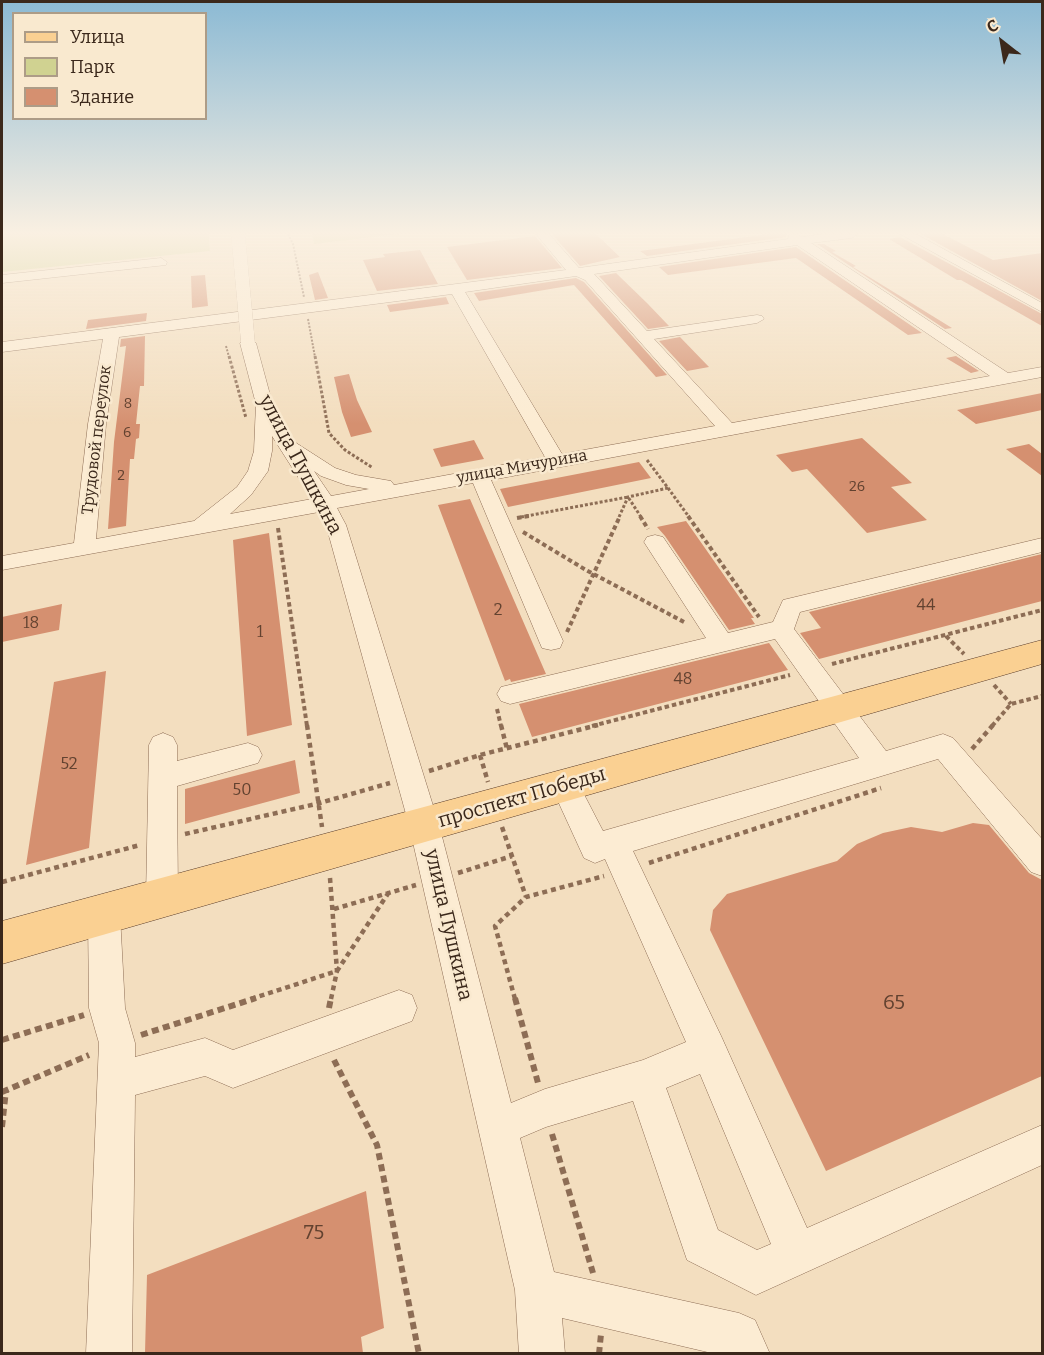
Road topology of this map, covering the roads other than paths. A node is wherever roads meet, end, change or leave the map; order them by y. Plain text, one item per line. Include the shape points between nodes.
1 (244, 297) edge
2 (391, 297) edge
3 (461, 297) edge
4 (609, 297) edge
5 (883, 297) edge
6 (1022, 297) edge
7 (1042, 308) edge
8 (757, 319) dead end
9 (112, 333) junction
10 (644, 336) junction
11 (2, 347) edge
12 (1042, 372) edge
13 (1005, 380) junction
14 (263, 402) junction
15 (728, 430) junction
16 (285, 441) junction
17 (556, 460) junction
18 (479, 475) junction
19 (426, 485) junction
20 (324, 502) junction
21 (194, 527) junction
22 (656, 542) dead end
23 (1042, 545) edge
24 (84, 547) junction
25 (2, 563) edge
26 (776, 631) junction
27 (558, 639) road end
28 (722, 643) junction
29 (1042, 652) edge
30 (510, 694) dead end
31 (840, 708) junction
32 (163, 745) dead end
33 (248, 754) dead end
34 (879, 763) junction
35 (163, 777) junction
36 (565, 786) junction
37 (424, 825) junction
38 (614, 844) junction
39 (1042, 861) edge
40 (162, 898) junction
41 (104, 915) junction
42 (2, 943) edge
43 (399, 1008) dead end
44 (709, 1051) junction
45 (644, 1079) junction
46 (116, 1081) junction
47 (497, 1128) junction
48 (1042, 1144) edge
49 (798, 1255) junction
50 (537, 1290) junction
51 (109, 1353) edge
52 (542, 1353) edge
53 (747, 1353) edge

1 - 14 street, улица Пушкина, bridge via 248,343
2 - 9 street
3 - 17 street
4 - 10 street
5 - 13 street
6 - 7 street
8 - 10 street
9 - 11 street
9 - 24 street, Трудовой переулок via 97,424
10 - 15 street
12 - 13 street, улица Мичурина
13 - 15 street, улица Мичурина
14 - 16 street, улица Пушкина
14 - 21 street via 263,451 258,471 226,507
15 - 17 street, улица Мичурина
16 - 19 street via 328,472 353,481
16 - 20 street, улица Пушкина
17 - 18 street, улица Мичурина
18 - 19 street, улица Мичурина
18 - 27 street
19 - 20 street, улица Мичурина
20 - 21 street, улица Мичурина
20 - 37 street, улица Пушкина via 343,546
21 - 24 street, улица Мичурина
22 - 28 street
23 - 26 street via 791,606
24 - 25 street, улица Мичурина
26 - 28 street
26 - 31 street via 812,669
28 - 30 street
29 - 31 main road, проспект Победы
31 - 34 street
31 - 36 main road, проспект Победы
32 - 35 street
33 - 35 street
34 - 38 street
34 - 39 street via 943,746
35 - 40 street
36 - 37 main road, проспект Победы
36 - 38 street via 595,848
37 - 40 main road, проспект Победы
37 - 47 street, улица Пушкина
38 - 44 street
40 - 41 main road, проспект Победы
41 - 42 main road, проспект Победы
41 - 46 street
43 - 46 street via 233,1069 205,1057
44 - 45 street
44 - 49 street
45 - 47 street via 545,1108
45 - 49 street via 702,1245 756,1274
46 - 51 street
47 - 50 street, улица Пушкина
48 - 49 street
50 - 52 street, улица Пушкина
50 - 53 street via 739,1336

